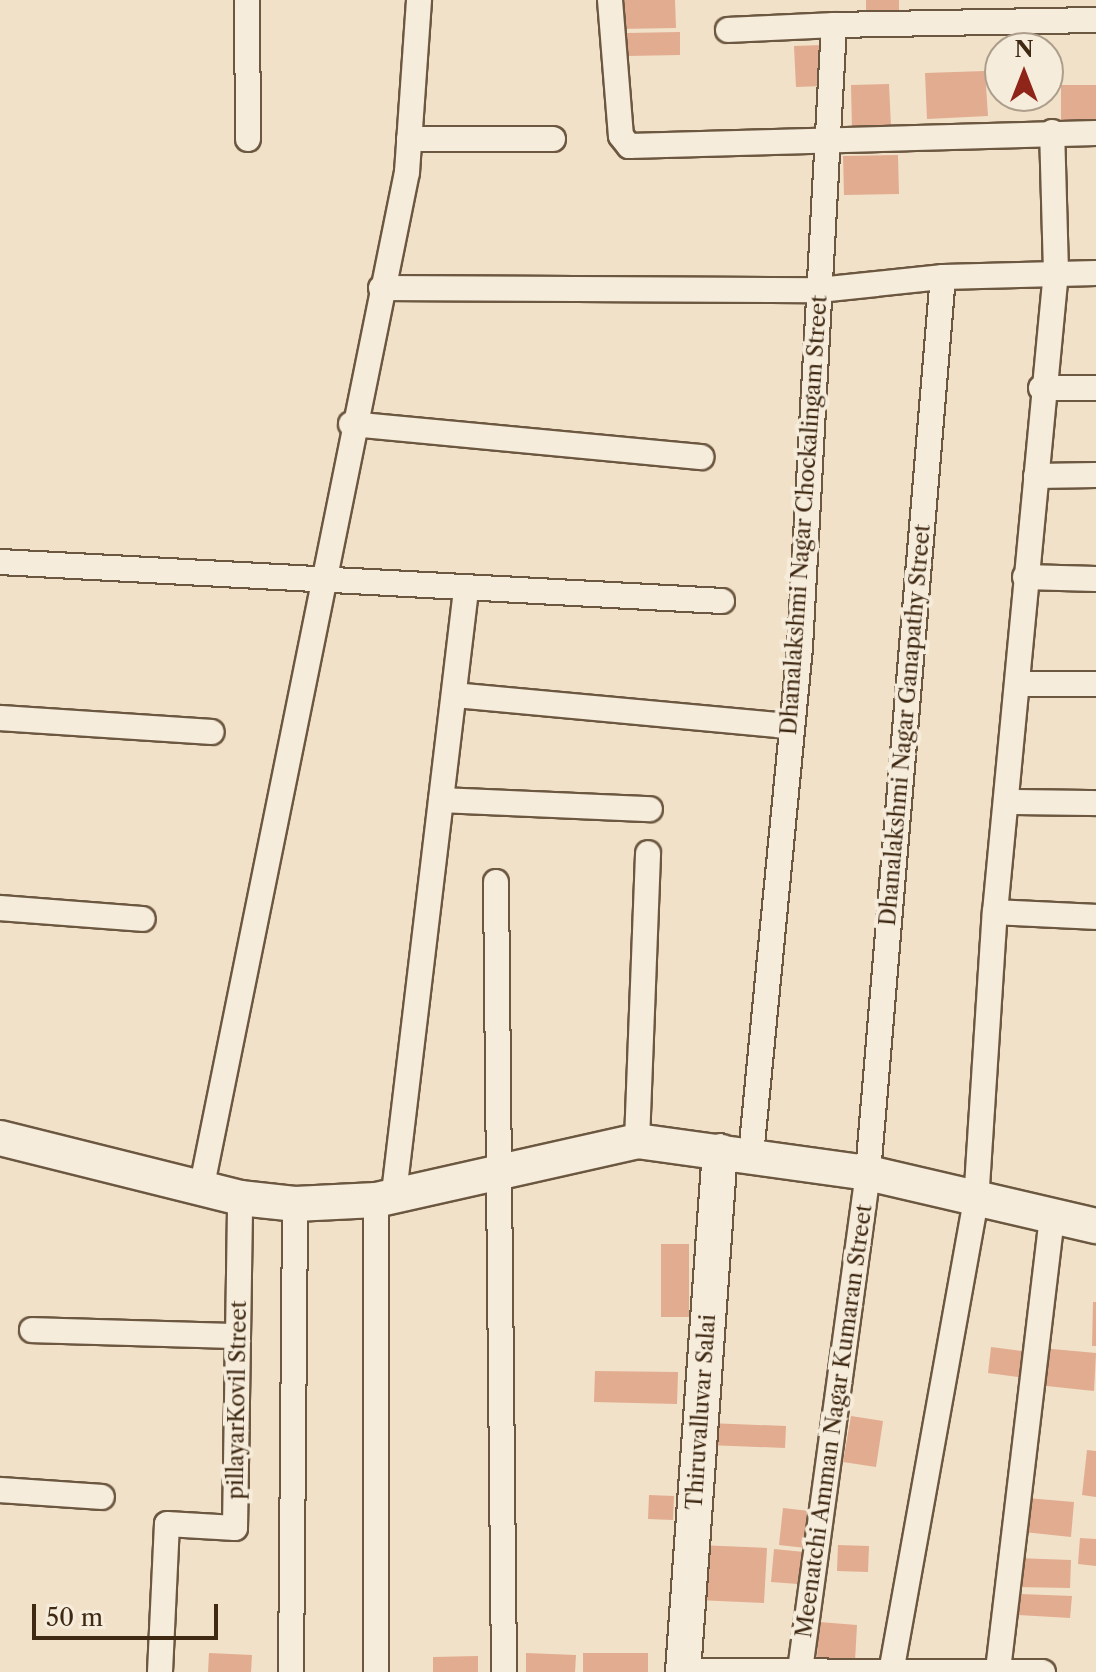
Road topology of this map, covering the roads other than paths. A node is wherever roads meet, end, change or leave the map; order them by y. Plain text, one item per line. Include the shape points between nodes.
1 (247, 0) edge
2 (419, 0) edge
3 (610, 0) edge
4 (1096, 20) edge
5 (834, 25) junction
6 (728, 30) dead end
7 (1052, 132) junction
8 (1096, 133) edge
9 (248, 139) dead end
10 (409, 139) junction
11 (553, 139) dead end
12 (831, 139) junction
13 (1056, 272) junction
14 (1096, 273) edge
15 (943, 277) junction
16 (381, 288) junction
17 (819, 290) junction
18 (1041, 388) junction
19 (1096, 388) edge
20 (351, 424) junction
21 (701, 457) dead end
22 (1096, 475) edge
23 (1036, 476) junction
24 (0, 562) edge
25 (1025, 577) junction
26 (320, 579) junction
27 (1096, 579) edge
28 (466, 590) junction
29 (722, 601) dead end
30 (1018, 684) junction
31 (1096, 684) edge
32 (454, 695) junction
33 (0, 718) edge
34 (790, 726) junction
35 (212, 732) dead end
36 (441, 800) junction
37 (1009, 802) junction
38 (1096, 803) edge
39 (650, 809) dead end
40 (648, 853) dead end
41 (496, 882) dead end
42 (0, 908) edge
43 (995, 912) junction
44 (1096, 917) edge
45 (143, 919) dead end
46 (0, 1138) edge
47 (637, 1141) junction
48 (735, 1153) junction
49 (501, 1169) junction
50 (868, 1173) junction
51 (202, 1185) junction
52 (385, 1196) junction
53 (240, 1198) junction
54 (976, 1202) junction
55 (295, 1204) junction
56 (1052, 1219) junction
57 (1096, 1226) edge
58 (32, 1330) dead end
59 (238, 1336) junction
60 (0, 1490) edge
61 (102, 1497) dead end
62 (892, 1667) junction
63 (800, 1670) junction
64 (998, 1670) junction
65 (683, 1671) edge
66 (160, 1672) edge
67 (291, 1672) edge
68 (376, 1672) edge
69 (504, 1672) edge
70 (1043, 1672) edge

1 - 9 street
2 - 10 street
3 - 12 street via 626,145
4 - 5 street via 936,18
5 - 6 street
5 - 12 street, Dhanalakshmi Nagar Chockalingam Street
7 - 8 street
7 - 12 street
7 - 13 street
10 - 11 street
10 - 16 street
12 - 17 street, Dhanalakshmi Nagar Chockalingam Street
13 - 14 street
13 - 15 street
13 - 18 street
15 - 17 street
15 - 50 street, Dhanalakshmi Nagar Ganapathy Street
16 - 17 street
16 - 20 street
17 - 34 street, Dhanalakshmi Nagar Chockalingam Street
18 - 19 street
18 - 23 street
20 - 21 street
20 - 26 street
22 - 23 street
23 - 25 street
24 - 26 street
25 - 27 street
25 - 30 street
26 - 28 street
26 - 51 street
28 - 29 street
28 - 32 street
30 - 31 street
30 - 37 street
32 - 34 street
32 - 36 street
33 - 35 street
34 - 48 street, Dhanalakshmi Nagar Chockalingam Street
36 - 39 street
36 - 52 street
37 - 38 street
37 - 43 street
40 - 47 street
41 - 49 street
42 - 45 street
43 - 44 street
43 - 54 street
46 - 51 street
47 - 48 street
47 - 49 street
48 - 50 street
48 - 65 street, Thiruvalluvar Salai
49 - 52 street
49 - 69 street
50 - 54 street
50 - 63 street, Meenatchi Amman Nagar Kumaran Street
51 - 53 street
52 - 55 street
52 - 68 street
53 - 55 street
53 - 59 street, pillayarKovil Street
54 - 56 street
54 - 62 street
55 - 67 street
56 - 57 street
56 - 64 street
58 - 59 street
59 - 66 street, pillayarKovil Street via 235,1528 167,1524
60 - 61 street
62 - 63 street
62 - 64 street
63 - 65 street
64 - 70 street

